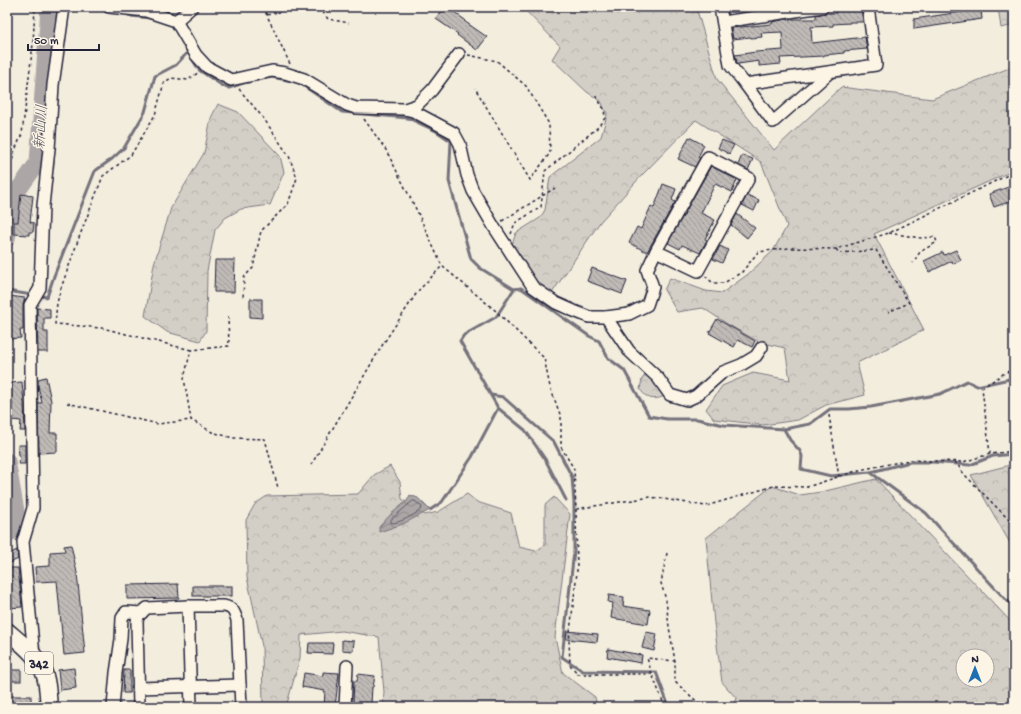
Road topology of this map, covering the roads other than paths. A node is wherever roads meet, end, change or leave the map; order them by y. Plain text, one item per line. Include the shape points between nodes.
1 (64, 7) edge
2 (109, 7) edge
3 (192, 7) edge
4 (720, 7) edge
5 (822, 7) edge
6 (868, 7) edge
7 (176, 21) junction
8 (723, 22) junction
9 (459, 54) road end
10 (830, 72) junction
11 (745, 84) junction
12 (404, 109) junction
13 (656, 251) junction
14 (606, 317) junction
15 (762, 347) dead end
16 (188, 606) junction
17 (142, 613) junction
18 (7, 631) edge
19 (34, 655) junction
20 (347, 666) dead end
21 (240, 685) junction
22 (191, 686) junction
23 (138, 688) junction
24 (49, 707) edge
25 (113, 707) edge
26 (139, 707) edge
27 (191, 707) edge
28 (241, 707) edge
29 (345, 707) edge

1 - 19 street via 53,85 43,206 40,288 30,305 33,508 24,542
2 - 7 street via 146,11
3 - 7 street
4 - 8 street
5 - 8 street
6 - 10 street via 876,65
7 - 12 street via 196,55 207,66 231,80 272,71 284,73 304,79 356,108
8 - 11 street via 730,65
9 - 12 street via 432,90 417,105
10 - 11 street
10 - 11 street via 773,122
12 - 14 street via 413,111 454,134 460,144 473,191 533,287 568,309 589,317
13 - 13 street via 708,157 749,178 698,271
13 - 14 street via 647,270 652,287 647,305 629,314
14 - 15 street via 628,351 658,378 670,395 687,400 696,396 723,372 756,356
16 - 17 street via 147,608
16 - 21 street via 224,606 234,612 237,620
16 - 22 street
17 - 23 street via 136,622
17 - 25 street via 126,612 122,618
18 - 19 highway, 342
19 - 24 highway, 342 via 45,677
20 - 29 street
21 - 22 street
21 - 28 street
22 - 23 street
22 - 27 street
23 - 26 street

